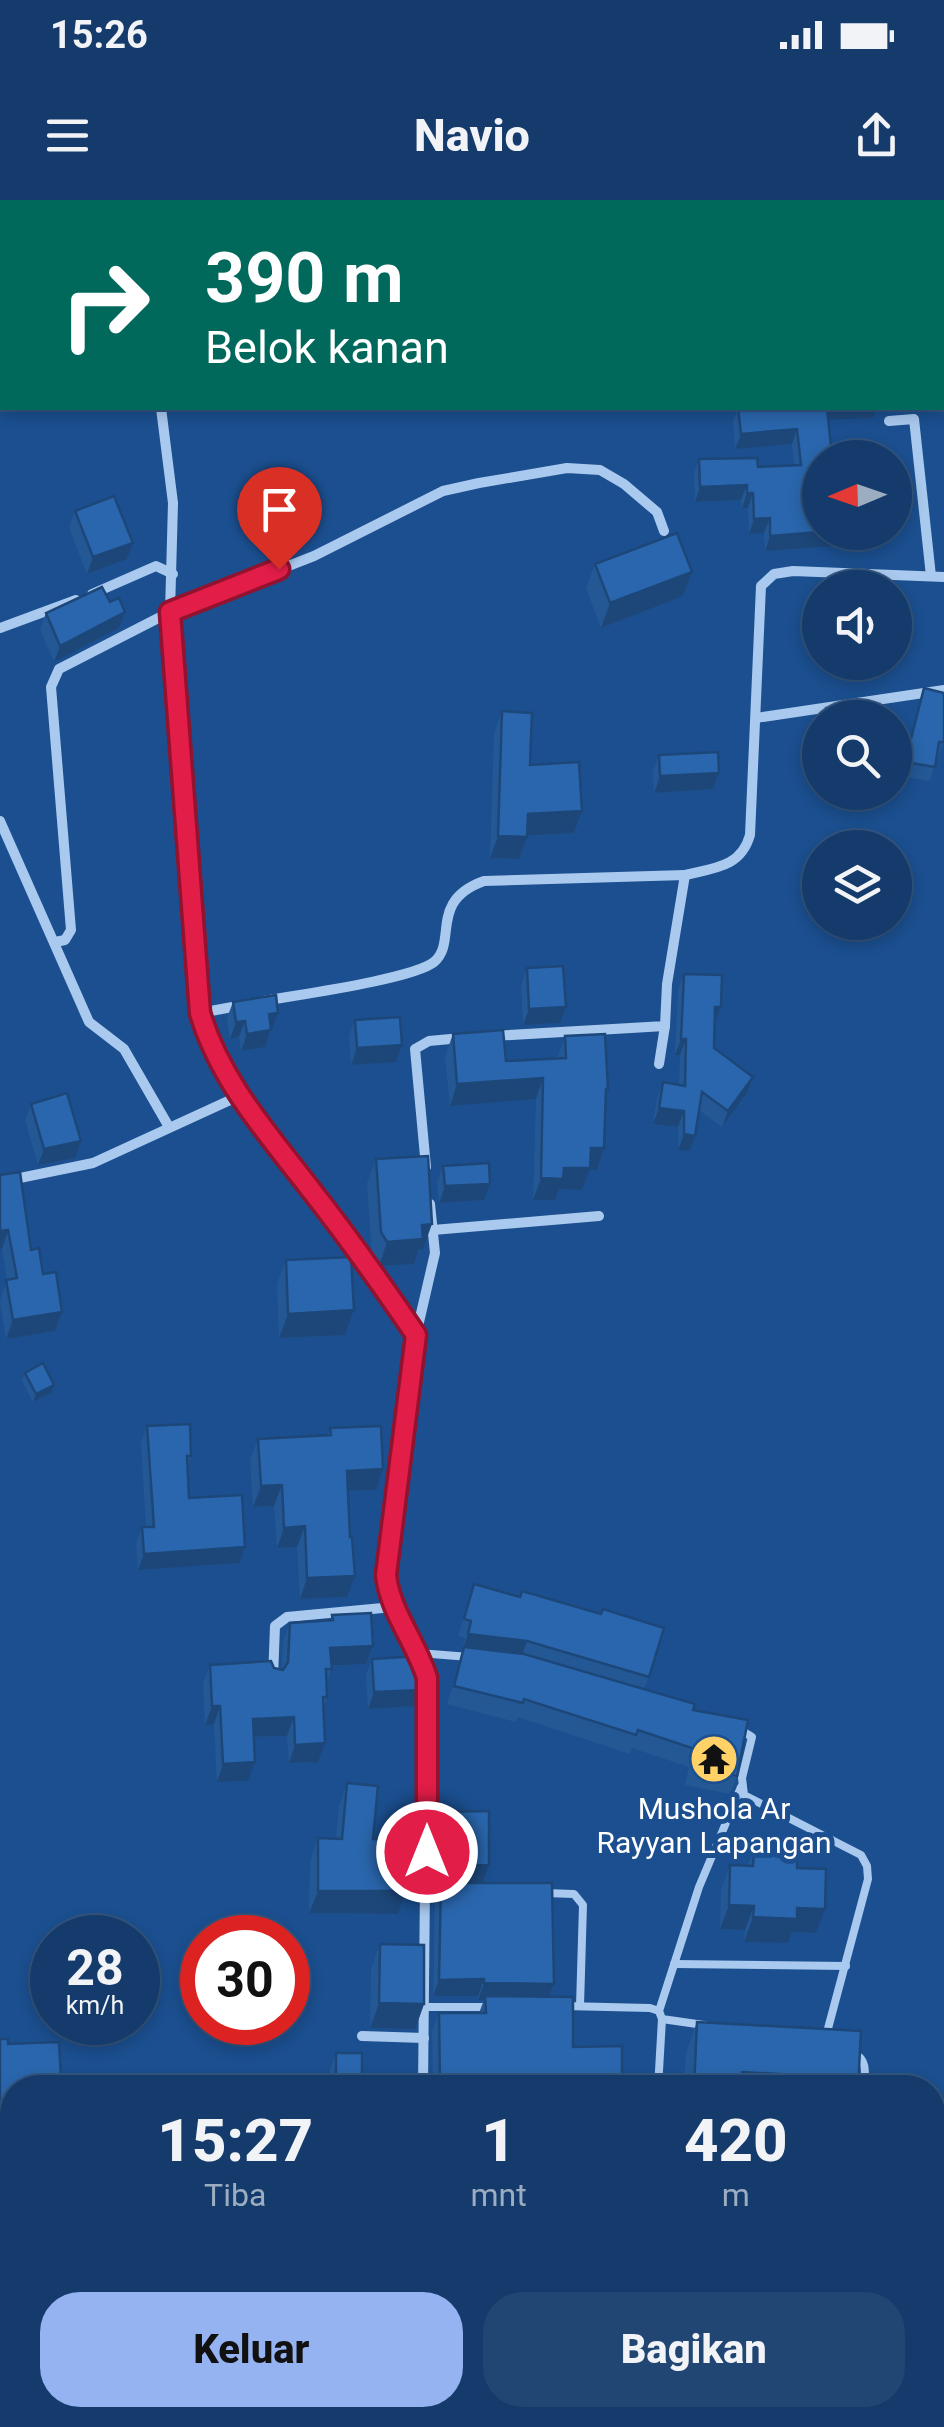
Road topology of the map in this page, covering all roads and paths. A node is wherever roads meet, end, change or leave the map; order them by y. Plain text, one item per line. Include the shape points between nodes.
1 (161, 410) edge
2 (890, 422) dead end
3 (664, 531) dead end
4 (173, 574) junction
5 (931, 576) junction
6 (944, 577) edge
7 (170, 612) junction
8 (0, 628) edge
9 (944, 690) edge
10 (756, 718) junction
11 (0, 821) edge
12 (686, 875) junction
13 (55, 942) junction
14 (200, 1013) junction
15 (665, 1026) junction
16 (659, 1064) dead end
17 (239, 1096) junction
18 (169, 1127) junction
19 (427, 1176) edge
20 (0, 1182) edge
21 (429, 1194) edge
22 (599, 1216) dead end
23 (433, 1230) junction
24 (416, 1335) junction
25 (393, 1607) junction
26 (419, 1653) junction
27 (475, 1658) edge
28 (272, 1680) edge
29 (730, 1726) edge
30 (740, 1787) junction
31 (446, 1890) edge
32 (427, 1891) junction
33 (538, 1892) edge
34 (674, 1964) junction
35 (846, 1966) junction
36 (561, 2006) edge
37 (580, 2006) junction
38 (425, 2007) junction
39 (502, 2007) edge
40 (661, 2015) junction
41 (717, 2026) edge
42 (362, 2036) dead end
43 (424, 2038) junction
44 (837, 2046) edge
45 (849, 2050) edge
46 (423, 2075) edge
47 (659, 2075) edge
48 (865, 2075) edge

1 - 4 street via 173,503
2 - 5 street via 914,419
3 - 7 street via 657,512 600,470 526,473 443,492 314,556
4 - 7 street
4 - 8 street via 156,566
5 - 6 street
5 - 10 street via 793,571 767,579 761,586
7 - 13 street via 53,677 71,930
7 - 14 street
9 - 10 street
10 - 12 street via 746,850 726,866
11 - 13 street
12 - 14 street via 484,881 468,886 452,904 431,965
12 - 15 street
13 - 18 street via 89,1022 120,1044
14 - 17 street via 209,1044
15 - 16 street
15 - 19 street via 420,1045 413,1055
17 - 18 street
17 - 24 street
18 - 20 street via 93,1163
21 - 23 street
22 - 23 street
23 - 24 street via 435,1253
24 - 25 street via 386,1575
25 - 26 street
25 - 28 street via 287,1616 275,1626
26 - 27 lane
26 - 32 street via 428,1694
29 - 30 lane via 752,1737
30 - 34 lane
30 - 35 lane via 744,1795 861,1855 868,1879
31 - 32 street
32 - 38 street
33 - 37 lane via 574,1894 583,1905
34 - 35 lane
34 - 40 lane
35 - 44 lane via 824,2042
36 - 37 lane
37 - 40 lane
38 - 39 lane
38 - 43 street
40 - 41 lane
40 - 47 lane
42 - 43 street
43 - 46 street
45 - 48 lane via 861,2056

